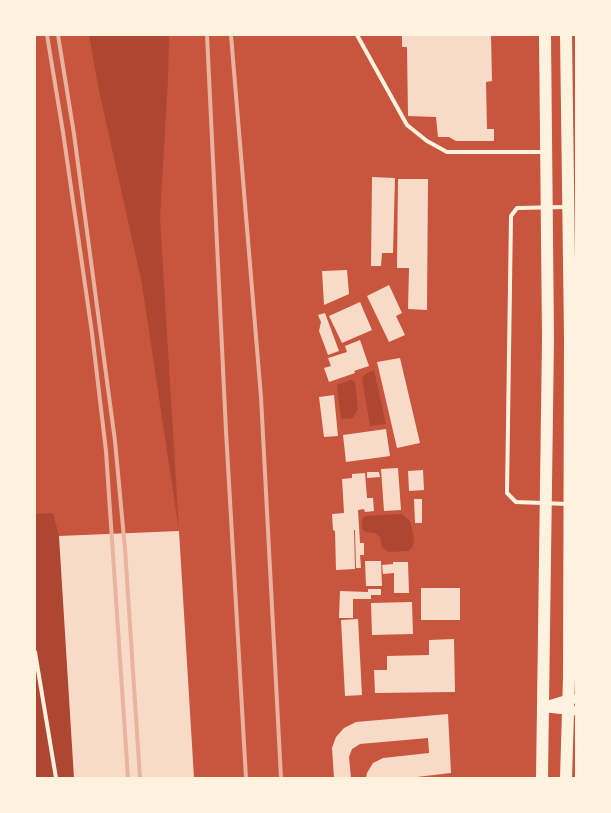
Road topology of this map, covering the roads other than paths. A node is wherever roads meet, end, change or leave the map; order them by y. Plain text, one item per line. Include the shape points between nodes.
1 (357, 35) edge
2 (545, 35) edge
3 (566, 35) edge
4 (546, 152) junction
5 (568, 207) junction
6 (546, 208) junction
7 (545, 503) junction
8 (569, 504) junction
9 (35, 652) edge
10 (572, 705) edge
11 (542, 707) junction
12 (543, 746) junction
13 (56, 778) edge
14 (536, 778) edge
15 (542, 778) edge
16 (566, 778) edge

1 - 4 lane via 407,124 427,141 447,152
2 - 4 main road
3 - 5 main road
4 - 6 main road
5 - 6 lane
5 - 8 main road
6 - 7 main road
6 - 7 lane via 517,208 511,216 507,493 516,502
7 - 8 lane
7 - 11 main road
8 - 10 main road
9 - 13 lane
10 - 11 street
10 - 16 main road
11 - 12 main road
12 - 14 lane
12 - 15 main road

